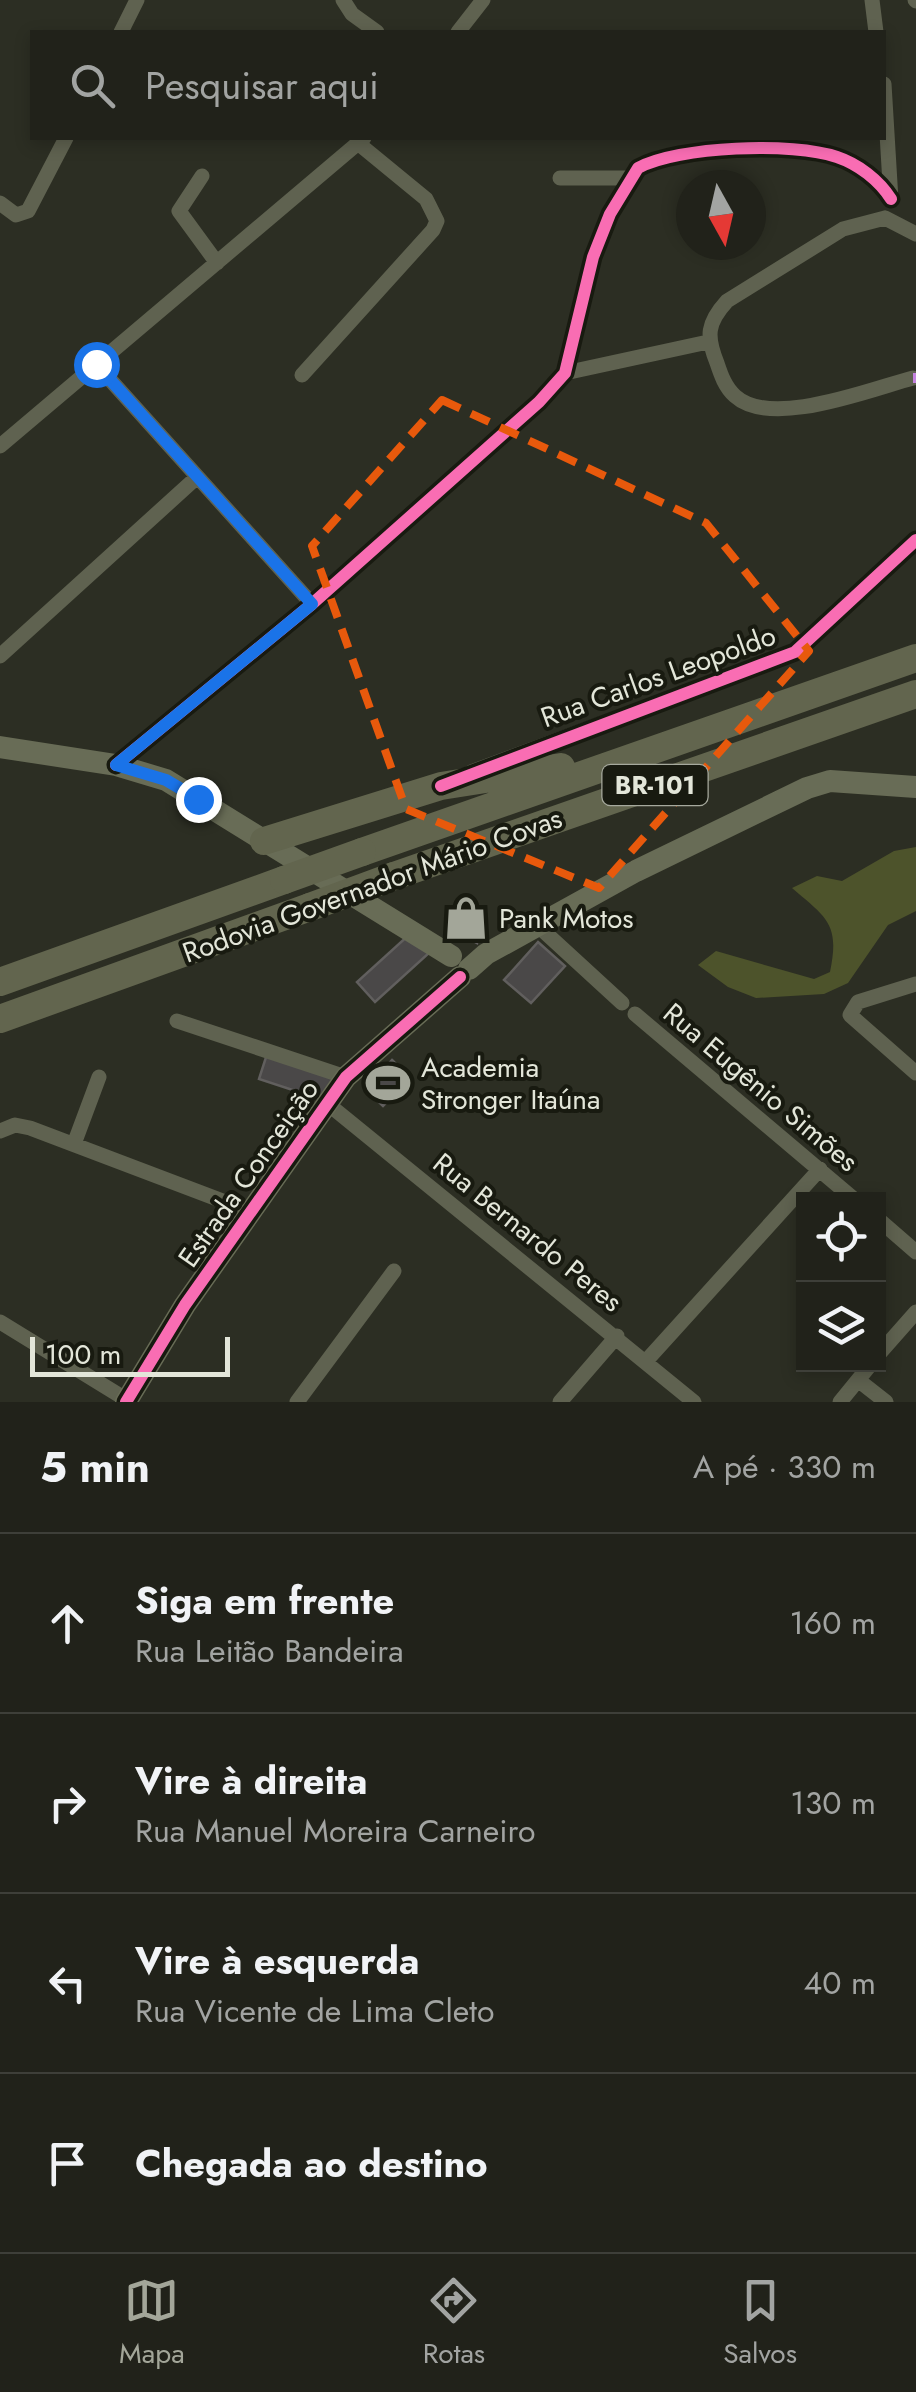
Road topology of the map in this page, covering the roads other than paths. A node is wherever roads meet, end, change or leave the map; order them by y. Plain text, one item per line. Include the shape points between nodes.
1 (343, 0) edge
2 (483, 0) edge
3 (872, 0) edge
4 (131, 3) edge
5 (121, 30) edge
6 (374, 30) edge
7 (460, 30) edge
8 (876, 30) edge
9 (886, 113) edge
10 (65, 140) edge
11 (362, 140) edge
12 (202, 176) dead end
13 (560, 178) dead end
14 (630, 178) junction
15 (892, 199) junction
16 (0, 203) edge
17 (885, 218) junction
18 (916, 234) edge
19 (216, 263) junction
20 (708, 342) junction
21 (96, 364) junction
22 (565, 373) junction
23 (302, 375) dead end
24 (913, 378) dead end
25 (0, 446) edge
26 (196, 478) junction
27 (916, 540) edge
28 (312, 604) junction
29 (0, 656) edge
30 (916, 658) edge
31 (916, 694) edge
32 (684, 737) junction
33 (0, 747) edge
34 (116, 765) junction
35 (441, 786) junction
36 (916, 787) edge
37 (320, 825) junction
38 (264, 841) junction
39 (296, 873) junction
40 (538, 925) junction
41 (461, 964) junction
42 (0, 982) edge
43 (916, 984) edge
44 (0, 1019) edge
45 (177, 1020) dead end
46 (916, 1073) edge
47 (100, 1076) dead end
48 (346, 1078) junction
49 (328, 1104) junction
50 (5, 1125) edge
51 (74, 1144) junction
52 (820, 1168) junction
53 (847, 1192) edge
54 (249, 1211) junction
55 (886, 1226) edge
56 (916, 1252) edge
57 (394, 1271) dead end
58 (916, 1312) edge
59 (0, 1322) edge
60 (617, 1336) junction
61 (886, 1346) edge
62 (647, 1360) junction
63 (864, 1372) edge
64 (858, 1380) junction
65 (129, 1401) edge
66 (298, 1402) edge
67 (560, 1402) edge
68 (694, 1402) edge
69 (840, 1402) edge
70 (886, 1402) edge

1 - 6 street
2 - 7 street
3 - 8 street
4 - 5 street
9 - 15 street
10 - 16 street via 28,212 16,215
11 - 19 street
11 - 23 street via 426,199 436,221
12 - 19 street via 179,211
13 - 14 street
14 - 15 street via 648,162 704,149 825,154 862,170
14 - 22 street via 593,257
15 - 17 street
17 - 18 street
17 - 20 street via 843,229 726,301 713,316
19 - 21 street
20 - 22 street
20 - 24 street via 736,398 756,406 824,403
21 - 25 street
21 - 26 street
22 - 28 street
26 - 28 street
26 - 29 street
27 - 35 street, Rua Carlos Leopoldo via 795,652
28 - 34 street
30 - 32 highway, Rodovia Governador Mário Covas / BR-101
31 - 44 highway, Rodovia Governador Mário Covas / BR-101, bridge
32 - 35 highway
32 - 39 highway, Rodovia Governador Mário Covas / BR-101, bridge
33 - 34 main road
34 - 38 main road via 166,780
35 - 37 highway
36 - 40 main road via 830,781 808,788
37 - 38 highway
37 - 39 highway
38 - 39 main road
39 - 41 main road
39 - 42 highway, Rodovia Governador Mário Covas / BR-101
40 - 41 main road
40 - 52 street, Rua Eugênio Simões
41 - 48 main road, Estrada Conceição
43 - 46 street via 858,1002 850,1016
45 - 48 street
47 - 51 street
48 - 49 main road, Estrada Conceição
49 - 54 main road, Estrada Conceição
49 - 60 street, Rua Bernardo Peres
50 - 51 street
51 - 54 street
52 - 53 street, Rua Eugênio Simões
52 - 62 street
54 - 65 main road, Estrada Conceição
55 - 56 street
57 - 66 street
58 - 61 street
59 - 65 street
60 - 62 street, Rua Bernardo Peres
60 - 67 street
62 - 68 street, Rua Bernardo Peres
63 - 64 street
64 - 69 street
64 - 70 street

